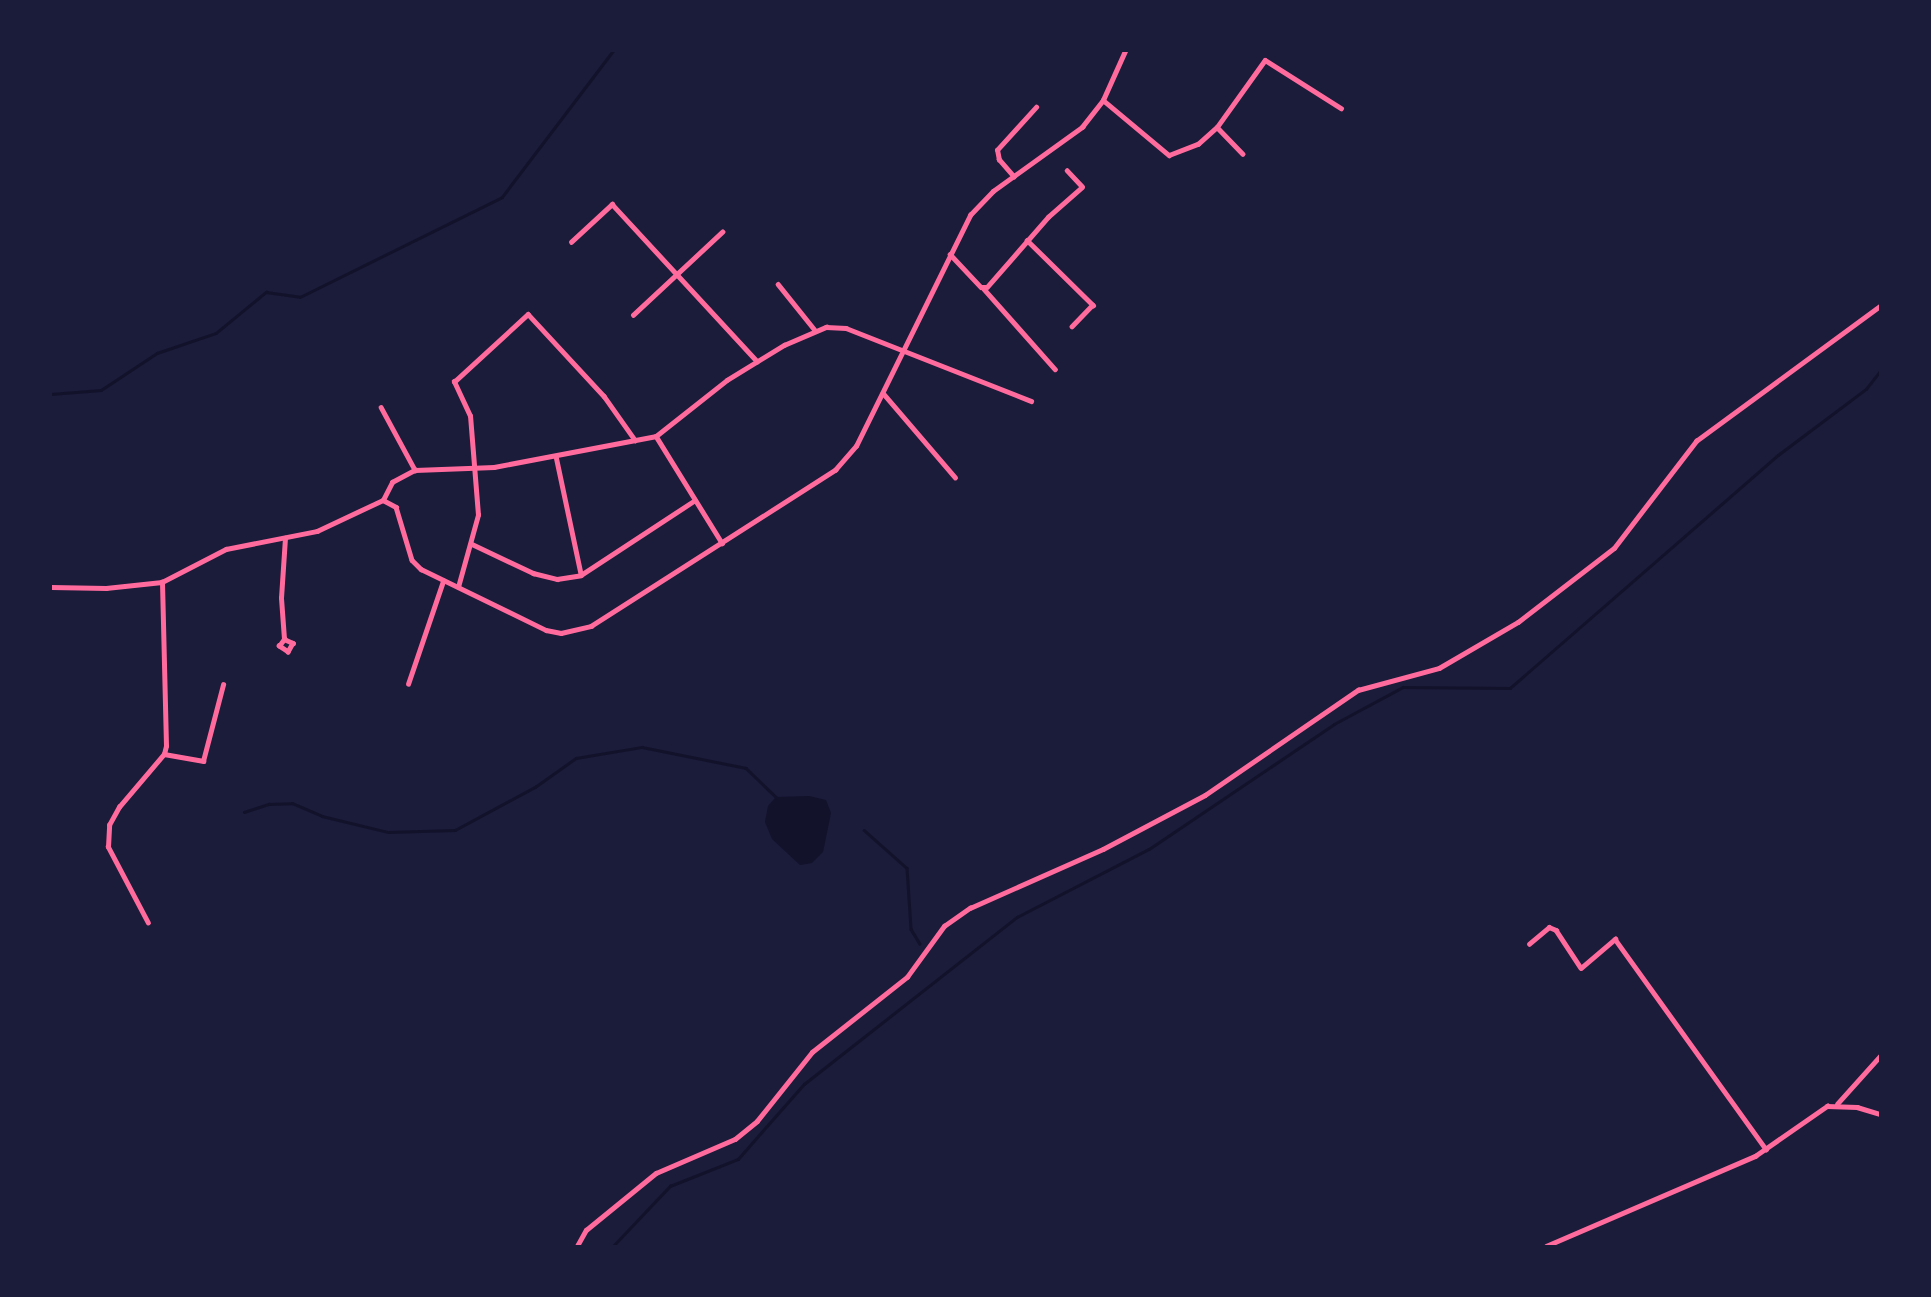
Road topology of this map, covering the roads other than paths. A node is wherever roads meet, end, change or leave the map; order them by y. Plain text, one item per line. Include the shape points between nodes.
1 (1125, 51) edge
2 (1103, 100) junction
3 (1036, 107) dead end
4 (1341, 108) dead end
5 (1217, 127) junction
6 (1244, 154) dead end
7 (1067, 171) dead end
8 (1014, 177) junction
9 (722, 232) dead end
10 (1027, 240) junction
11 (571, 242) dead end
12 (950, 254) junction
13 (676, 274) junction
14 (778, 284) dead end
15 (984, 289) junction
16 (1880, 306) edge
17 (633, 315) dead end
18 (1072, 327) dead end
19 (814, 329) junction
20 (902, 354) junction
21 (757, 361) junction
22 (1055, 369) dead end
23 (883, 393) junction
24 (1031, 401) dead end
25 (381, 407) dead end
26 (656, 436) junction
27 (635, 440) junction
28 (556, 456) junction
29 (475, 468) junction
30 (415, 470) junction
31 (955, 477) dead end
32 (383, 499) junction
33 (695, 500) junction
34 (285, 538) junction
35 (722, 543) junction
36 (472, 544) junction
37 (581, 575) junction
38 (443, 581) junction
39 (162, 582) junction
40 (51, 587) edge
41 (458, 587) junction
42 (284, 639) dead end
43 (408, 684) dead end
44 (223, 685) dead end
45 (164, 754) junction
46 (148, 923) dead end
47 (1529, 944) dead end
48 (1880, 1055) edge
49 (1838, 1104) junction
50 (1880, 1114) edge
51 (1766, 1149) junction
52 (577, 1246) edge
53 (1546, 1246) edge

1 - 2 street
2 - 5 street via 1169,155 1198,144
2 - 8 street via 1063,144
3 - 8 street via 997,149 999,160
4 - 5 street via 1265,60
5 - 6 street
7 - 10 street via 1082,187
8 - 12 street via 970,215
9 - 13 street
10 - 15 street
10 - 18 street via 1093,305
11 - 13 street via 612,204
12 - 15 street
12 - 20 street
13 - 17 street
13 - 21 street
14 - 19 street
15 - 22 street
16 - 52 street via 1696,441 1614,548 1518,622 1439,668 1357,690 1205,795 1103,849 970,908 944,926 907,977 812,1052 757,1121 735,1139 656,1173 586,1230
19 - 20 street via 846,328
19 - 21 street
20 - 23 street
20 - 24 street
21 - 26 street via 720,384
23 - 31 street
23 - 35 street via 856,446 835,470
25 - 30 street
26 - 27 street
26 - 33 street
27 - 28 street
27 - 29 street via 604,396 528,314 454,382 470,416
28 - 29 street
28 - 37 street
29 - 30 street
29 - 36 street via 478,515
30 - 32 street via 392,482
32 - 34 street via 329,526
32 - 38 street via 396,507 412,560
33 - 35 street
33 - 37 street
34 - 39 street via 226,549
34 - 42 street
35 - 41 street via 577,632 546,629
36 - 37 street via 533,573 557,579
36 - 41 street
38 - 41 street
38 - 43 street
39 - 40 street
39 - 45 street
44 - 45 street via 203,761
45 - 46 street via 137,781 109,825 108,847
47 - 51 street via 1549,927 1556,930 1581,968 1615,939
48 - 49 street
49 - 50 street
49 - 51 street via 1820,1110
51 - 53 street

